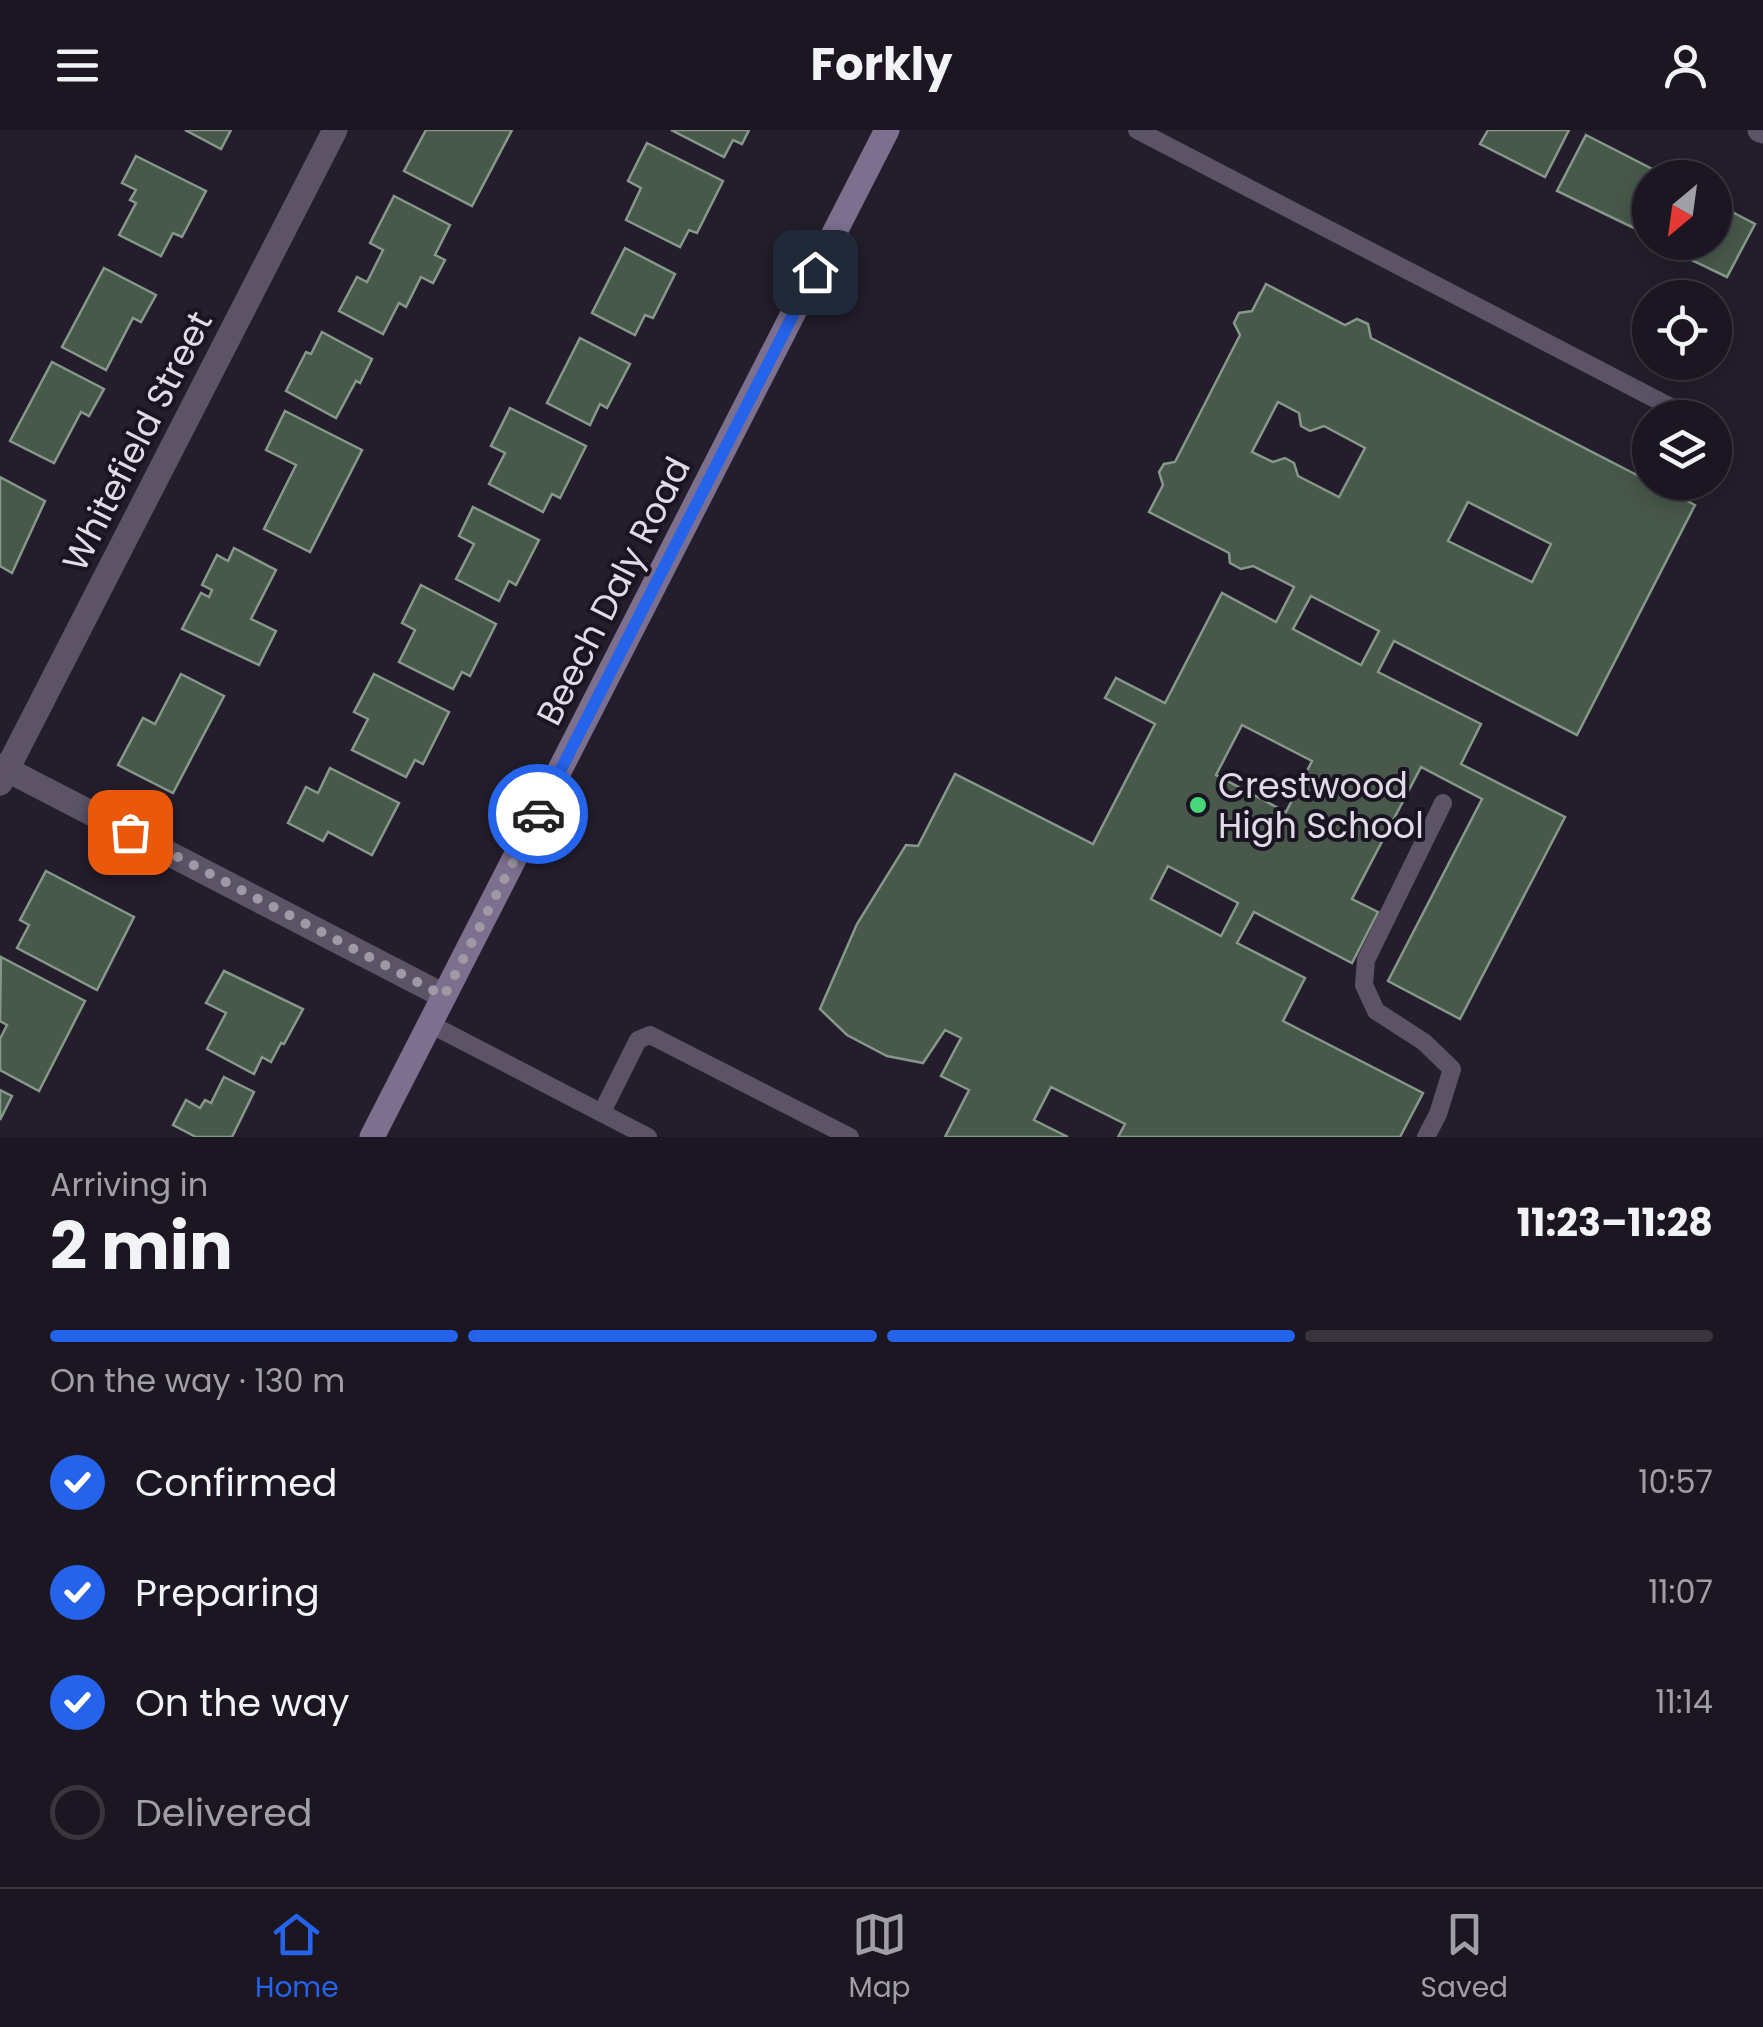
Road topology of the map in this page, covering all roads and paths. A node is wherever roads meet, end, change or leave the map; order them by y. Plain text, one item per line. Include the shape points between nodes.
1 (335, 130) edge
2 (887, 130) edge
3 (1138, 130) edge
4 (1656, 400) edge
5 (2, 773) edge
6 (1443, 803) dead end
7 (444, 996) junction
8 (430, 1024) junction
9 (602, 1112) junction
10 (372, 1137) edge
11 (648, 1137) edge
12 (850, 1137) edge
13 (1426, 1137) edge

1 - 5 street, Whitefield Street
2 - 7 main road, Beech Daly Road
3 - 4 lane
5 - 7 street
6 - 13 lane via 1366,960 1364,986 1376,1012 1452,1069
7 - 8 main road, Beech Daly Road
8 - 9 lane
8 - 10 main road, Beech Daly Road
9 - 11 lane
9 - 12 lane via 638,1040 650,1035

